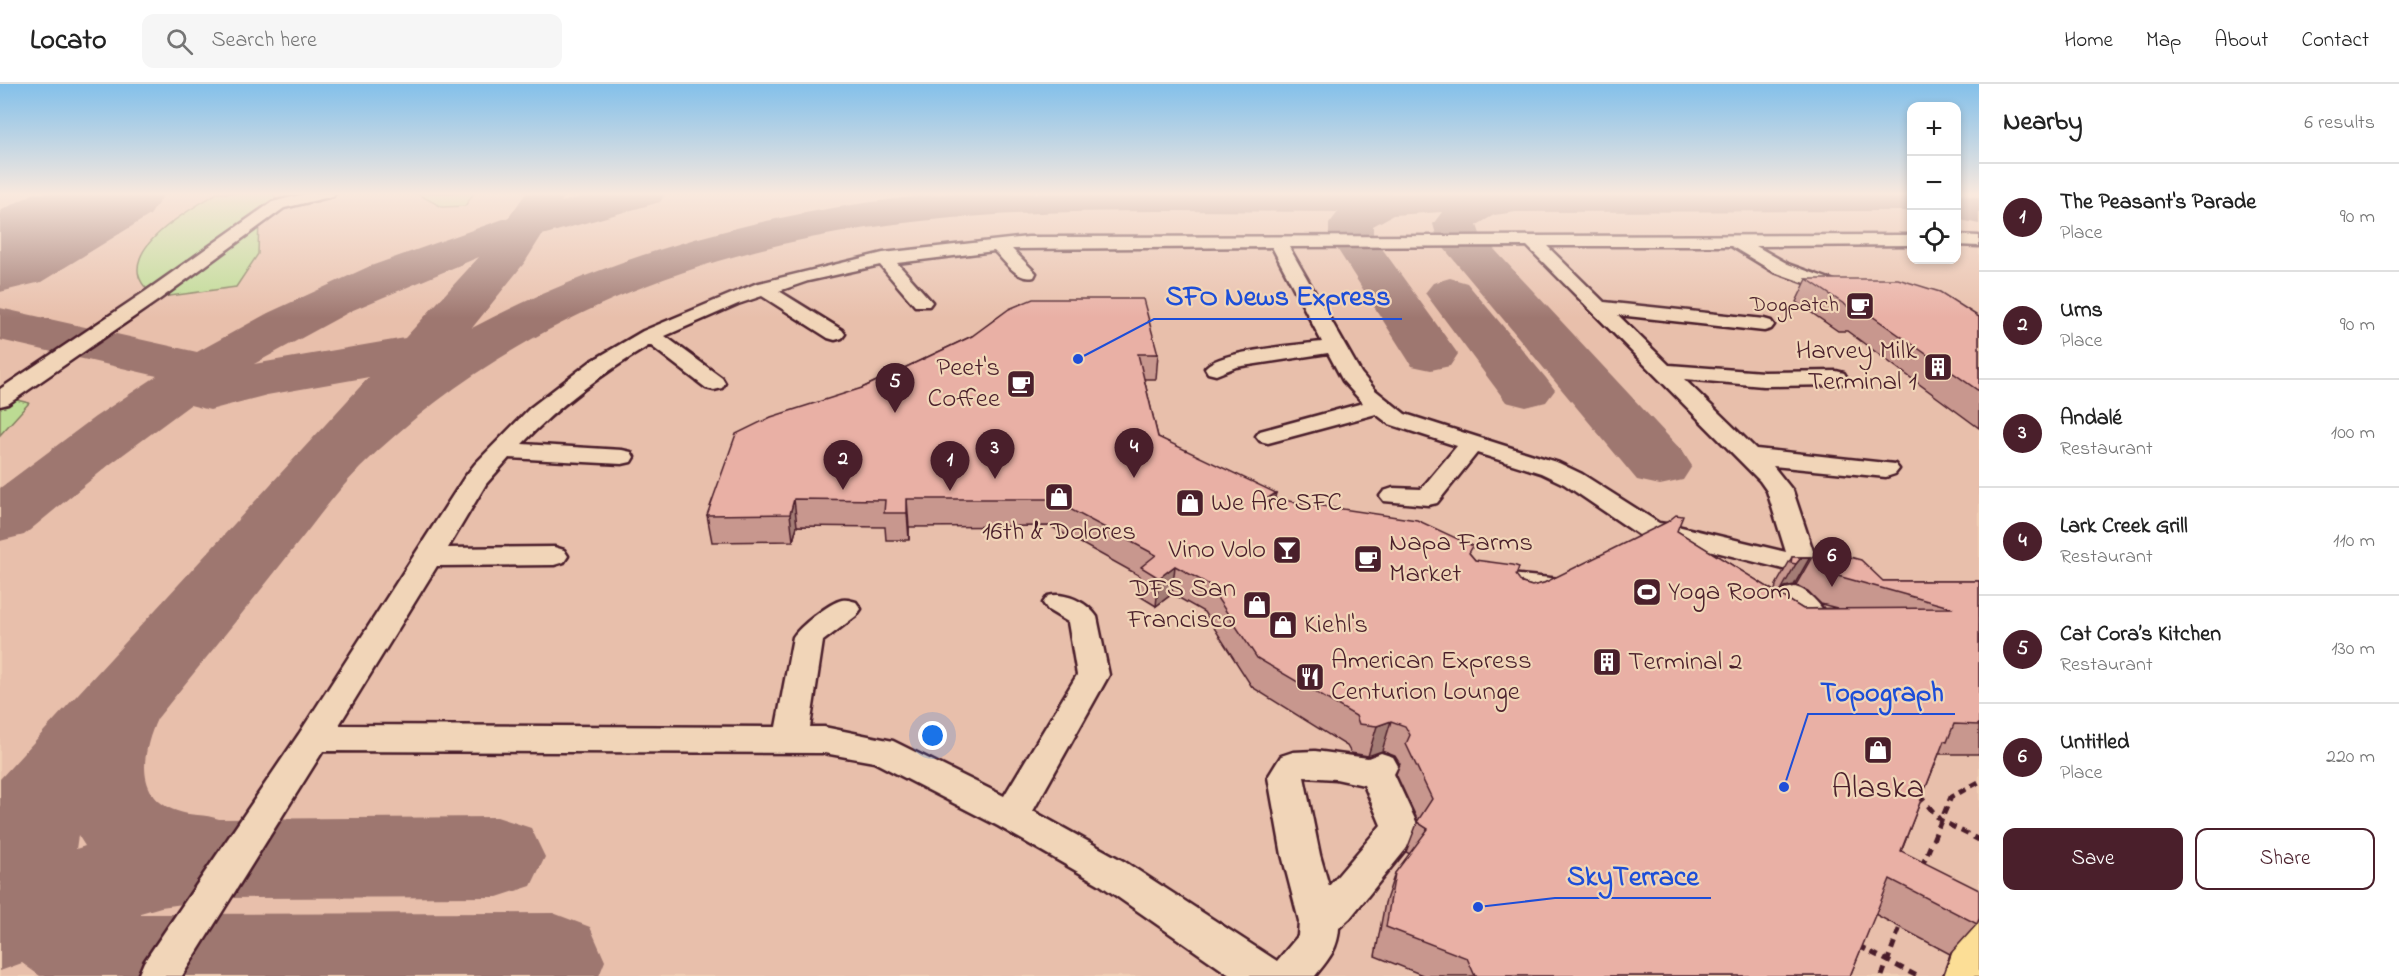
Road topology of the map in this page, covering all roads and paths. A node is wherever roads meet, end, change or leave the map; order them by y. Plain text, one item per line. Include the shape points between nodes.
1 (237, 235) edge
2 (1907, 240) edge
3 (1961, 240) edge
4 (1532, 241) junction
5 (1735, 241) junction
6 (1979, 241) edge
7 (1278, 242) junction
8 (998, 244) junction
9 (883, 258) junction
10 (1027, 273) dead end
11 (1828, 285) edge
12 (762, 288) junction
13 (922, 302) dead end
14 (1598, 307) junction
15 (1764, 325) dead end
16 (835, 334) dead end
17 (650, 335) junction
18 (1336, 346) junction
19 (1216, 368) dead end
20 (1664, 370) junction
21 (1836, 378) dead end
22 (714, 383) dead end
23 (0, 399) edge
24 (1380, 406) junction
25 (1268, 436) dead end
26 (1473, 442) junction
27 (502, 450) junction
28 (1750, 456) junction
29 (622, 457) dead end
30 (1886, 469) dead end
31 (1393, 496) dead end
32 (554, 556) dead end
33 (428, 557) junction
34 (1788, 575) junction
35 (1476, 580) edge
36 (1872, 583) edge
37 (1522, 602) edge
38 (1058, 603) dead end
39 (846, 609) dead end
40 (1817, 623) edge
41 (314, 738) junction
42 (791, 740) junction
43 (1979, 782) edge
44 (1914, 789) edge
45 (1011, 816) junction
46 (1940, 820) junction
47 (1979, 840) edge
48 (1919, 874) edge
49 (1904, 917) dead end
50 (1319, 921) junction
51 (1850, 942) edge
52 (1979, 942) edge
53 (1888, 960) junction
54 (159, 976) edge
55 (1265, 976) edge
56 (1290, 976) edge
57 (1882, 976) edge
58 (1917, 976) edge
59 (1969, 976) edge

1 - 23 lane
2 - 5 lane
3 - 6 lane
4 - 5 lane
4 - 7 lane
4 - 14 lane
5 - 11 lane via 1786,270
7 - 8 lane
7 - 18 lane
8 - 9 lane
8 - 10 lane
9 - 12 lane
9 - 13 lane
12 - 16 lane
12 - 17 lane via 693,313
14 - 15 lane
14 - 20 lane
17 - 22 lane
17 - 27 lane via 578,381 530,420
18 - 19 lane via 1231,361
18 - 24 lane via 1351,376
20 - 21 lane via 1774,379
20 - 28 lane
24 - 25 lane
24 - 26 lane via 1397,419
26 - 31 lane via 1428,497
26 - 34 lane via 1529,459 1573,479 1642,539 1674,533
27 - 29 lane
27 - 33 lane via 482,471
28 - 30 lane
28 - 34 lane via 1780,491 1800,554
32 - 33 lane
33 - 41 lane
34 - 36 lane
34 - 40 lane
35 - 37 lane via 1561,581
38 - 45 lane via 1082,617 1093,675
39 - 42 lane via 808,637
41 - 42 lane
41 - 54 lane
42 - 45 lane via 824,740 881,750
43 - 46 path via 1952,797
44 - 46 path
45 - 55 lane via 1112,873
46 - 47 path
46 - 48 path
49 - 53 path
50 - 50 lane via 1401,828 1379,770 1312,762 1293,765 1286,777
50 - 56 lane via 1318,942
51 - 53 path
52 - 59 main road
53 - 57 path
53 - 58 path

